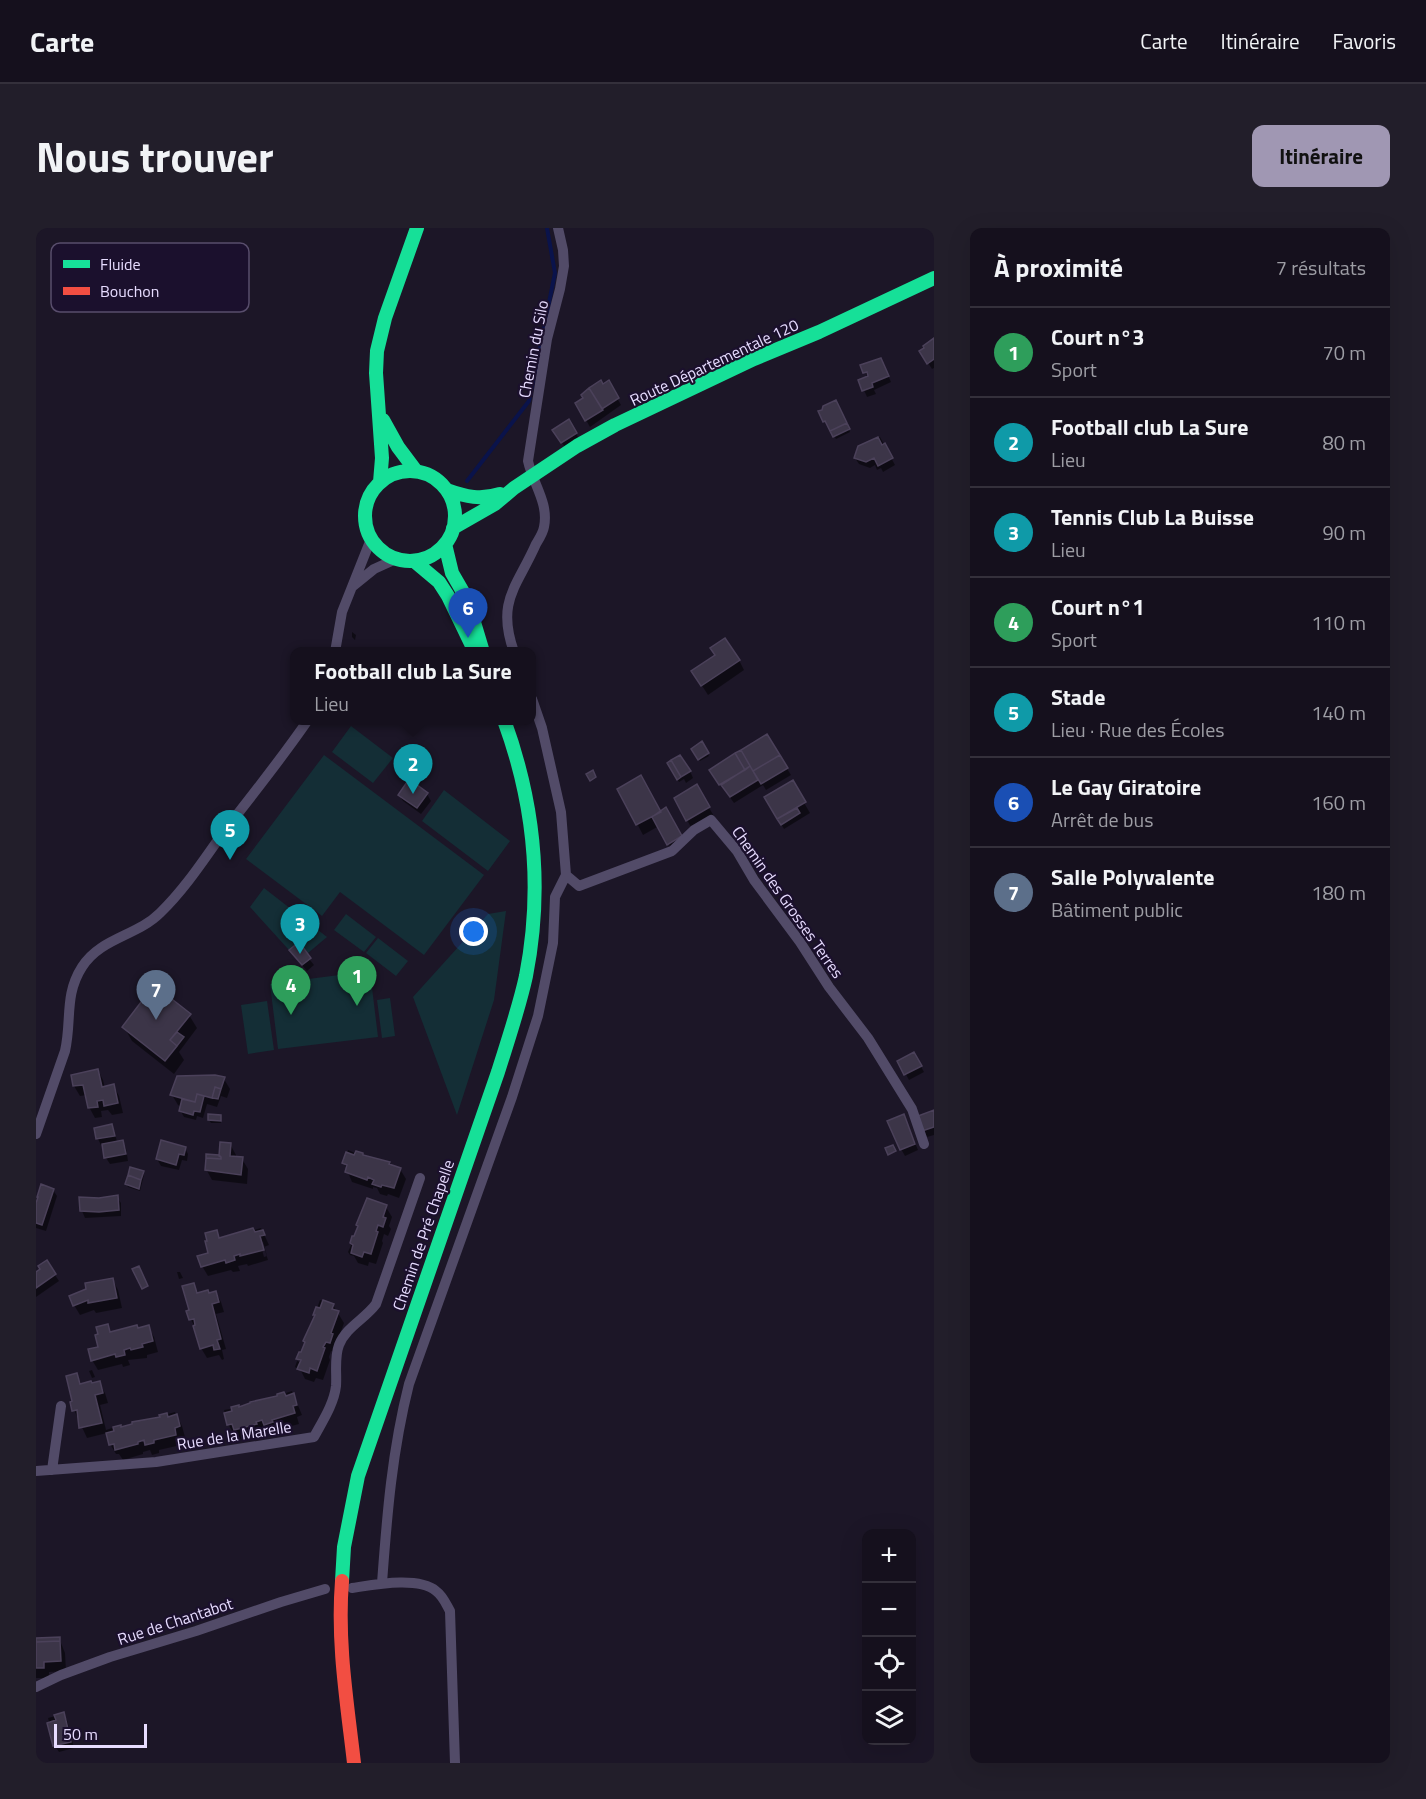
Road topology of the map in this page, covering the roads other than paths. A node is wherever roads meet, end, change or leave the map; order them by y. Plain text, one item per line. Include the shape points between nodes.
1 (417, 228) edge
2 (558, 228) edge
3 (934, 278) edge
4 (377, 400) junction
5 (416, 471) junction
6 (531, 476) junction
7 (380, 482) junction
8 (514, 488) junction
9 (447, 490) junction
10 (453, 528) junction
11 (371, 539) junction
12 (445, 544) junction
13 (396, 559) junction
14 (414, 561) junction
15 (351, 588) junction
16 (336, 647) edge
17 (473, 647) edge
18 (482, 647) edge
19 (512, 647) edge
20 (536, 712) edge
21 (304, 725) edge
22 (506, 725) edge
23 (566, 875) junction
24 (36, 1134) edge
25 (924, 1144) dead end
26 (420, 1178) dead end
27 (61, 1406) dead end
28 (52, 1470) junction
29 (36, 1472) edge
30 (382, 1583) junction
31 (352, 1588) dead end
32 (325, 1589) dead end
33 (36, 1687) edge
34 (354, 1763) edge
35 (455, 1763) edge

1 - 4 main road via 377,351
2 - 6 street, Chemin du Silo via 564,266 547,339 528,461
3 - 6 main road, Route Départementale 120 via 615,425
4 - 5 main road via 389,434
4 - 7 main road
5 - 7 main road via 397,473
5 - 9 main road
6 - 8 main road, Route Départementale 120
6 - 19 street via 545,505 544,527 510,596 506,617
7 - 11 main road via 365,510
8 - 9 main road via 480,500
8 - 10 main road
9 - 10 main road via 453,502
10 - 12 main road
11 - 13 main road via 377,548
11 - 15 street
12 - 14 main road
12 - 18 main road via 452,573 467,599
13 - 14 main road
13 - 15 street via 374,569
14 - 17 main road via 448,596
15 - 16 street
20 - 23 street via 561,812
21 - 24 street via 159,915 111,941 81,968 69,997 65,1051
22 - 34 main road, Chemin de Pré Chapelle via 524,784 533,839 535,884 528,964 498,1072 358,1476 344,1547 340,1604 340,1654
23 - 25 street, Chemin des Grosses Terres via 579,885 672,851 711,820 868,1038 912,1109
23 - 30 street via 555,897 554,944 538,1016 409,1384 389,1489
26 - 28 street, Rue de la Marelle via 376,1304 339,1345 336,1388 314,1437 156,1462
27 - 28 street
28 - 29 street, Rue de la Marelle
30 - 31 street
30 - 35 street via 428,1586 437,1591 450,1611
32 - 33 street, Rue de Chantabot via 110,1657

